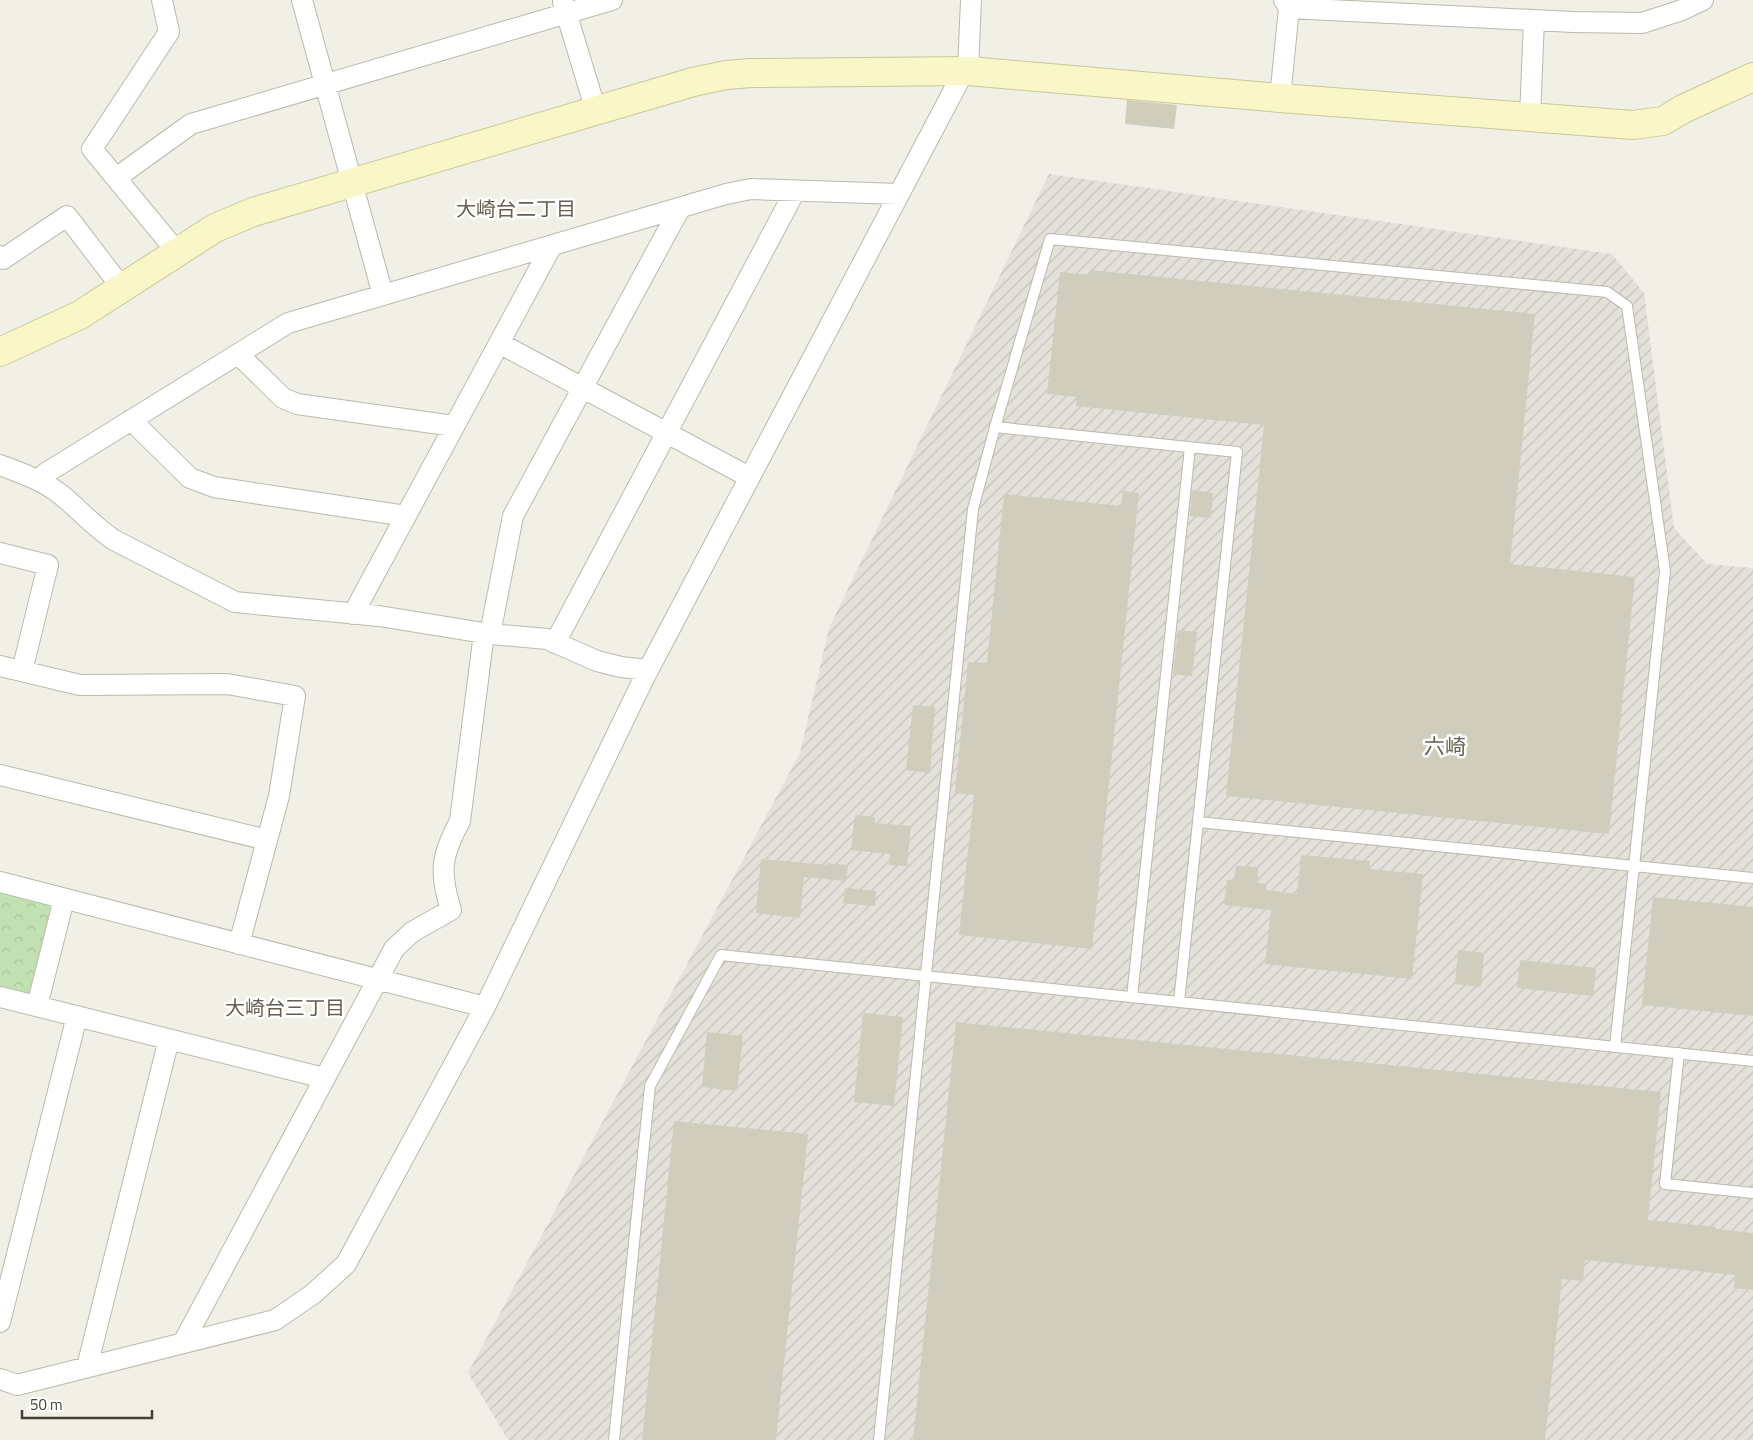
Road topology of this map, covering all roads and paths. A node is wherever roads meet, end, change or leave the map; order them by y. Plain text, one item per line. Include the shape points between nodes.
1 (162, 0) edge
2 (302, 0) edge
3 (612, 0) edge
4 (970, 0) edge
5 (1703, 0) edge
6 (1286, 4) edge
7 (565, 7) edge
8 (1534, 20) junction
9 (966, 71) junction
10 (1753, 76) edge
11 (325, 85) junction
12 (1280, 98) junction
13 (596, 110) junction
14 (1530, 117) junction
15 (116, 178) junction
16 (352, 183) junction
17 (795, 191) junction
18 (899, 194) junction
19 (680, 208) junction
20 (552, 245) junction
21 (177, 252) junction
22 (0, 256) edge
23 (122, 288) junction
24 (383, 295) junction
25 (499, 343) junction
26 (0, 352) edge
27 (238, 354) junction
28 (582, 388) junction
29 (131, 420) junction
30 (454, 426) junction
31 (994, 427) junction
32 (666, 433) junction
33 (1190, 447) junction
34 (0, 465) edge
35 (749, 477) junction
36 (38, 480) junction
37 (406, 516) junction
38 (0, 553) edge
39 (353, 614) junction
40 (487, 634) junction
41 (555, 642) junction
42 (0, 666) edge
43 (648, 670) junction
44 (22, 672) junction
45 (0, 775) edge
46 (1198, 822) junction
47 (267, 840) junction
48 (1634, 866) junction
49 (1753, 878) edge
50 (0, 882) edge
51 (64, 899) junction
52 (239, 944) junction
53 (926, 976) junction
54 (378, 979) junction
55 (0, 997) edge
56 (1132, 997) junction
57 (1179, 1002) junction
58 (36, 1006) junction
59 (485, 1007) junction
60 (77, 1016) junction
61 (169, 1039) junction
62 (1615, 1046) junction
63 (1679, 1053) junction
64 (1753, 1061) edge
65 (324, 1078) junction
66 (1753, 1193) edge
67 (0, 1322) edge
68 (182, 1343) junction
69 (87, 1367) junction
70 (0, 1379) edge
71 (614, 1440) edge
72 (879, 1440) edge

1 - 15 street via 169,32 92,148
2 - 11 street
3 - 7 street
4 - 9 street
5 - 8 street via 1642,23
6 - 8 street
6 - 12 street
7 - 11 street
7 - 13 street
8 - 14 street
9 - 12 street
9 - 13 street via 726,75
9 - 18 street
10 - 14 street via 1663,121 1633,125
11 - 15 street via 191,124
11 - 16 street
12 - 14 street
13 - 16 street
15 - 21 street
16 - 21 street via 253,212 214,228
16 - 24 street
17 - 18 street
17 - 19 street via 751,189
17 - 32 street
18 - 35 street
19 - 20 street
19 - 28 street
20 - 24 street
20 - 25 street
21 - 23 street
22 - 23 street via 3,259 67,216
23 - 26 street via 80,316
24 - 27 street via 288,323
25 - 28 street
25 - 30 street
27 - 29 street
27 - 30 street via 283,398 297,404
28 - 32 street
28 - 40 street via 513,516
29 - 36 street
29 - 37 street via 190,478 214,487
30 - 37 street
31 - 33 lane
31 - 48 lane via 1050,239 1607,292 1627,306 1665,571
31 - 53 lane via 973,510
32 - 35 street
32 - 41 street
33 - 46 lane via 1237,452
33 - 56 lane
34 - 36 street
35 - 43 street
36 - 39 street via 60,494 96,528 114,540 235,602
37 - 39 street
38 - 44 street via 48,565
39 - 40 street
40 - 41 street
40 - 54 street via 460,821 442,866 451,910 412,932 394,949
41 - 43 street via 597,661
42 - 44 street
43 - 59 street
44 - 47 street via 80,685 227,684 295,696 279,796
45 - 47 street
46 - 48 lane
46 - 57 lane
47 - 52 street
48 - 49 lane
48 - 62 lane
50 - 51 street
51 - 52 street
51 - 58 street
52 - 54 street
53 - 56 lane
53 - 71 lane via 722,955 650,1086
53 - 72 lane
54 - 59 street
54 - 65 street
55 - 58 street
56 - 57 lane
57 - 62 lane
58 - 60 street
59 - 68 street via 346,1264 313,1294 275,1320
60 - 61 street
60 - 67 street
61 - 65 street
61 - 69 street
62 - 63 lane
63 - 64 lane
63 - 66 lane via 1665,1184
65 - 68 street
68 - 69 street
69 - 70 street via 17,1385

